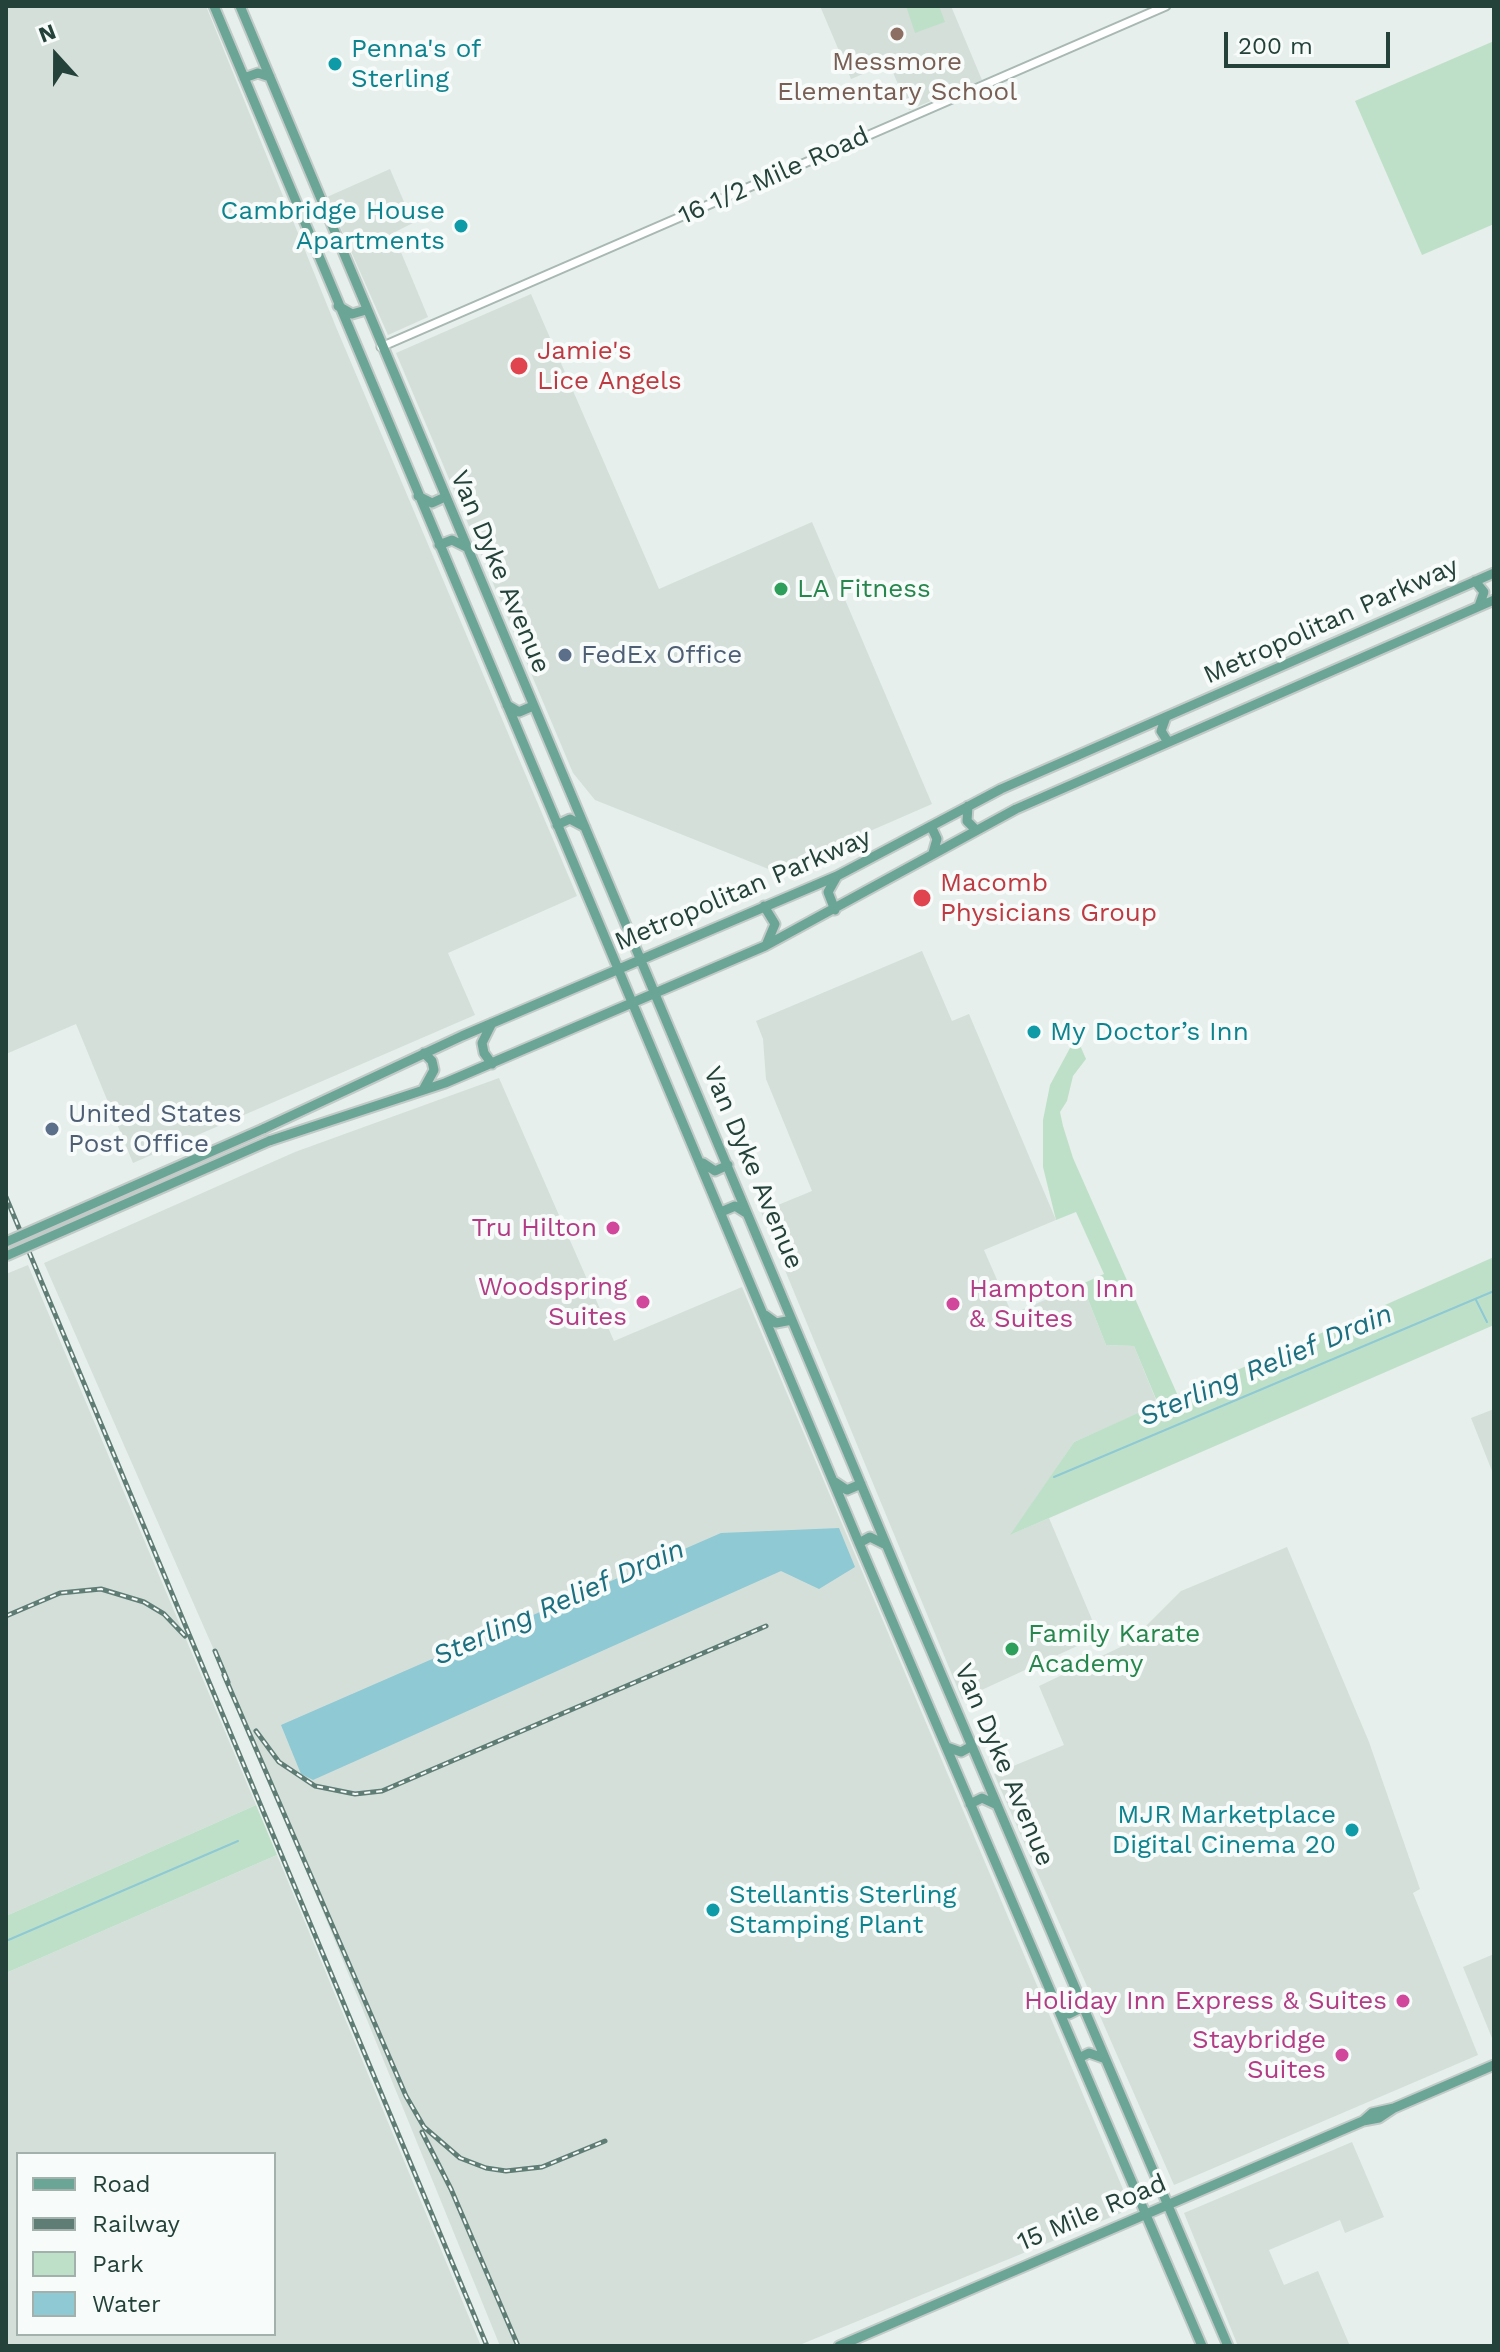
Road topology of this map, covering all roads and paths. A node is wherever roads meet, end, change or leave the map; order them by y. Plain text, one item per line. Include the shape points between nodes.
1 (214, 6) edge
2 (240, 6) edge
3 (1166, 6) edge
4 (244, 78) junction
5 (270, 78) junction
6 (338, 306) junction
7 (366, 310) junction
8 (381, 347) junction
9 (418, 496) junction
10 (445, 497) junction
11 (439, 545) junction
12 (466, 547) junction
13 (1494, 573) edge
14 (1475, 581) junction
15 (1494, 600) edge
16 (1479, 606) junction
17 (505, 702) junction
18 (533, 706) junction
19 (1166, 717) junction
20 (1168, 742) junction
21 (968, 806) junction
22 (557, 825) junction
23 (931, 826) junction
24 (585, 827) junction
25 (975, 829) junction
26 (933, 853) junction
27 (837, 876) junction
28 (764, 906) junction
29 (835, 910) junction
30 (765, 946) junction
31 (640, 958) junction
32 (618, 968) junction
33 (655, 993) junction
34 (633, 1003) junction
35 (492, 1023) junction
36 (424, 1053) junction
37 (492, 1064) junction
38 (423, 1090) junction
39 (698, 1157) junction
40 (728, 1165) junction
41 (721, 1212) junction
42 (749, 1216) junction
43 (6, 1242) edge
44 (6, 1256) edge
45 (763, 1313) junction
46 (792, 1320) junction
47 (833, 1480) junction
48 (861, 1484) junction
49 (859, 1543) junction
50 (886, 1546) junction
51 (945, 1744) junction
52 (972, 1746) junction
53 (970, 1804) junction
54 (997, 1805) junction
55 (1057, 2007) junction
56 (1083, 2007) junction
57 (1079, 2058) junction
58 (1106, 2061) junction
59 (1494, 2065) edge
60 (1168, 2204) junction
61 (1146, 2213) junction
62 (1201, 2343) edge
63 (1225, 2345) edge
64 (839, 2346) edge
65 (1211, 2346) edge

1 - 4 main road, Van Dyke Avenue
2 - 5 main road, Van Dyke Avenue
3 - 8 street, 16 1/2 Mile Road
4 - 5 main road via 258,73
4 - 6 main road, Van Dyke Avenue
5 - 7 main road, Van Dyke Avenue
6 - 7 main road via 352,314
6 - 9 main road, Van Dyke Avenue
7 - 8 main road, Van Dyke Avenue
8 - 10 main road, Van Dyke Avenue
9 - 10 main road via 432,503
9 - 11 main road, Van Dyke Avenue
10 - 12 main road, Van Dyke Avenue
11 - 12 main road via 452,540
11 - 17 main road, Van Dyke Avenue
12 - 18 main road, Van Dyke Avenue
13 - 14 main road, Metropolitan Parkway
14 - 16 main road via 1484,592
14 - 19 main road, Metropolitan Parkway
15 - 16 main road, Metropolitan Parkway
16 - 20 main road, Metropolitan Parkway
17 - 18 main road via 519,712
17 - 22 main road, Van Dyke Avenue
18 - 24 main road, Van Dyke Avenue
19 - 20 main road via 1161,731
19 - 21 main road, Metropolitan Parkway
20 - 25 main road, Metropolitan Parkway
21 - 23 main road, Metropolitan Parkway
21 - 25 main road via 967,821
22 - 24 main road via 570,819
22 - 32 main road, Van Dyke Avenue
23 - 26 main road via 937,839
23 - 27 main road, Metropolitan Parkway
24 - 31 main road, Van Dyke Avenue
25 - 26 main road, Metropolitan Parkway
26 - 29 main road, Metropolitan Parkway
27 - 28 main road, Metropolitan Parkway
27 - 29 main road via 828,892
28 - 30 main road via 775,924
28 - 31 main road, Metropolitan Parkway
29 - 30 main road, Metropolitan Parkway
30 - 33 main road, Metropolitan Parkway
31 - 32 main road, Metropolitan Parkway
31 - 33 main road, Van Dyke Avenue
32 - 34 main road, Van Dyke Avenue
32 - 35 main road, Metropolitan Parkway
33 - 34 main road, Metropolitan Parkway
33 - 40 main road, Van Dyke Avenue
34 - 37 main road, Metropolitan Parkway
34 - 39 main road, Van Dyke Avenue
35 - 36 main road, Metropolitan Parkway
35 - 37 main road via 482,1043
36 - 38 main road via 434,1070
36 - 43 main road, Metropolitan Parkway, bridge
37 - 38 main road, Metropolitan Parkway
38 - 44 main road, Metropolitan Parkway, bridge via 269,1141
39 - 40 main road via 715,1171
39 - 41 main road, Van Dyke Avenue
40 - 42 main road, Van Dyke Avenue
41 - 42 main road via 735,1206
41 - 45 main road, Van Dyke Avenue
42 - 46 main road, Van Dyke Avenue
45 - 46 main road via 776,1323
45 - 47 main road, Van Dyke Avenue
46 - 48 main road, Van Dyke Avenue
47 - 48 main road via 847,1490
47 - 49 main road, Van Dyke Avenue
48 - 50 main road, Van Dyke Avenue
49 - 50 main road via 870,1537
49 - 51 main road, Van Dyke Avenue
50 - 52 main road, Van Dyke Avenue
51 - 52 main road via 957,1752
51 - 53 main road, Van Dyke Avenue
52 - 54 main road, Van Dyke Avenue
53 - 54 main road via 982,1798
53 - 55 main road, Van Dyke Avenue
54 - 56 main road, Van Dyke Avenue
55 - 56 main road via 1069,2014
55 - 57 main road, Van Dyke Avenue
56 - 58 main road, Van Dyke Avenue
57 - 58 main road via 1094,2053
57 - 61 main road, Van Dyke Avenue
58 - 60 main road, Van Dyke Avenue
59 - 60 main road, 15 Mile Road
60 - 61 main road, 15 Mile Road
60 - 63 main road, Van Dyke Avenue
61 - 62 main road, Van Dyke Avenue
61 - 64 main road, 15 Mile Road
62 - 65 main road

